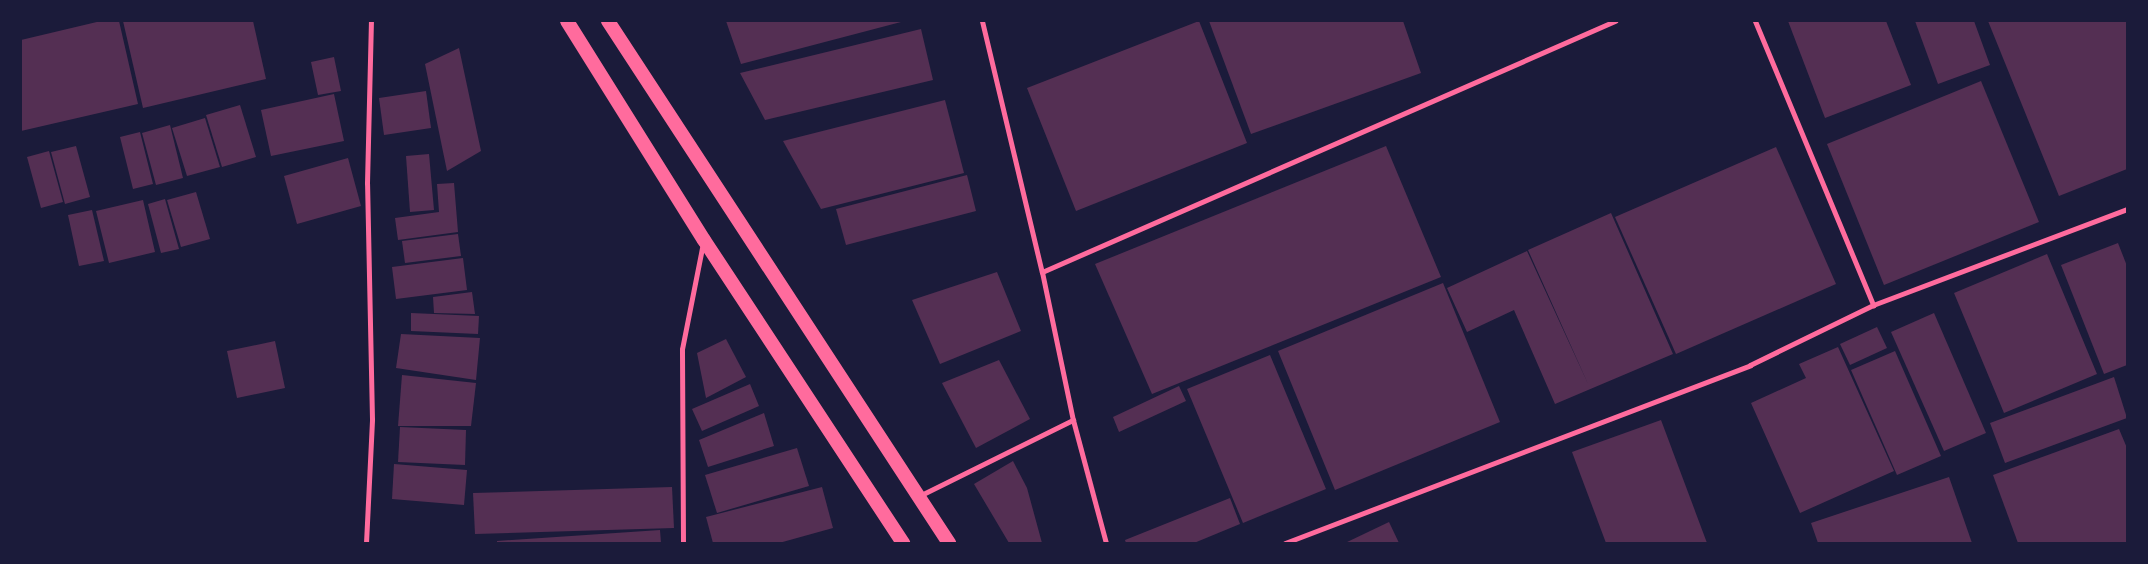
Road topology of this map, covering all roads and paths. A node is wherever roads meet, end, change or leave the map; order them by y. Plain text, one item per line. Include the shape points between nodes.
1 (371, 21) edge
2 (567, 21) edge
3 (608, 21) edge
4 (982, 21) edge
5 (1615, 21) edge
6 (1756, 21) edge
7 (2127, 209) edge
8 (704, 240) junction
9 (1042, 272) junction
10 (1872, 304) junction
11 (1073, 420) junction
12 (919, 496) junction
13 (366, 543) edge
14 (683, 543) edge
15 (903, 543) edge
16 (949, 543) edge
17 (1106, 543) edge
18 (1285, 543) edge

1 - 13 street via 367,183 372,419
2 - 8 highway
3 - 12 highway
4 - 9 street
5 - 9 street
6 - 10 street
7 - 10 street
8 - 14 street via 682,349
8 - 15 highway
9 - 11 street
10 - 18 street via 1750,365
11 - 12 street
11 - 17 street
12 - 16 highway

